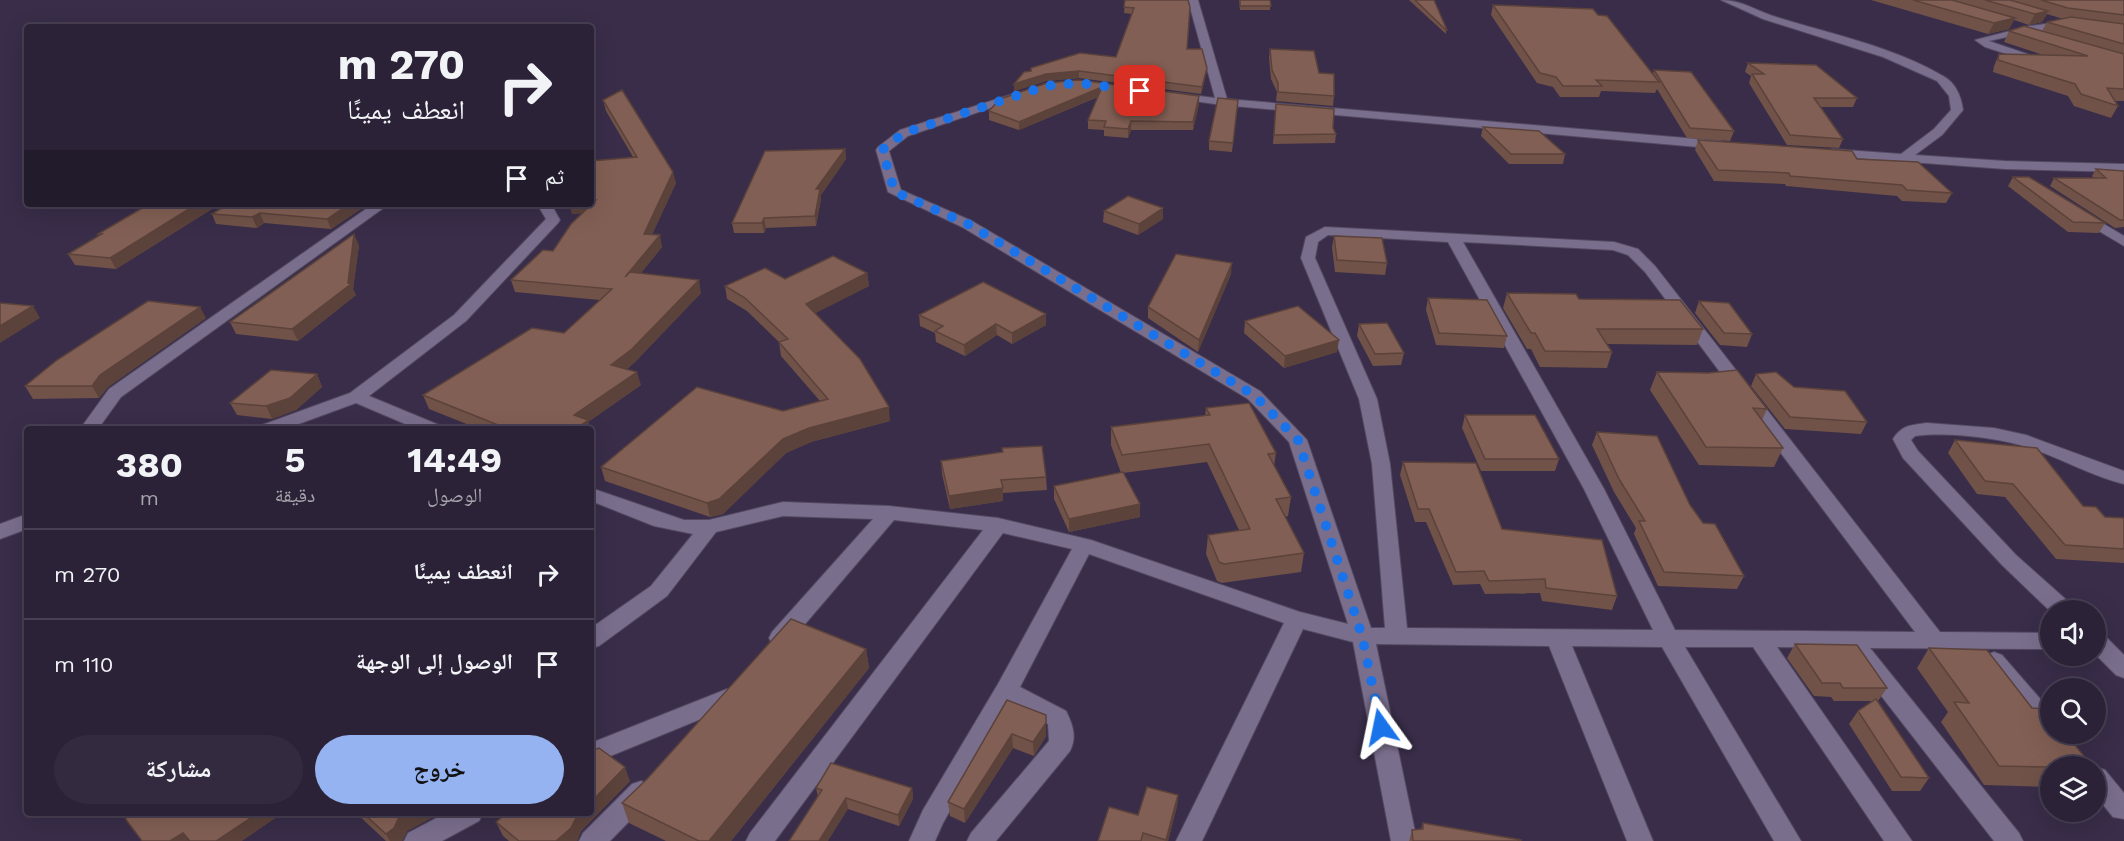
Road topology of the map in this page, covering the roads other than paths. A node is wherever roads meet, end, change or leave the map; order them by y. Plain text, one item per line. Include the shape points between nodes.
1 (1192, 0) edge
2 (1725, 0) edge
3 (2044, 17) edge
4 (2008, 23) edge
5 (2029, 29) junction
6 (2017, 32) junction
7 (2038, 38) edge
8 (2044, 63) edge
9 (1035, 90) edge
10 (1156, 93) edge
11 (1222, 102) junction
12 (1738, 146) edge
13 (1819, 152) edge
14 (1902, 159) junction
15 (2005, 165) junction
16 (2124, 168) edge
17 (2024, 177) edge
18 (378, 207) edge
19 (546, 207) edge
20 (2072, 208) edge
21 (1453, 238) junction
22 (2124, 242) edge
23 (356, 397) junction
24 (92, 426) edge
25 (276, 426) edge
26 (427, 426) edge
27 (2124, 478) edge
28 (594, 495) edge
29 (889, 513) junction
30 (24, 522) edge
31 (998, 525) junction
32 (709, 527) junction
33 (0, 532) edge
34 (1083, 545) junction
35 (2052, 600) edge
36 (1297, 619) junction
37 (1362, 636) junction
38 (1397, 636) junction
39 (1557, 637) junction
40 (594, 638) edge
41 (1668, 638) junction
42 (1759, 639) junction
43 (1851, 640) junction
44 (1934, 640) junction
45 (2040, 641) edge
46 (1977, 642) junction
47 (2106, 651) edge
48 (766, 654) edge
49 (2124, 669) edge
50 (1006, 691) junction
51 (690, 739) edge
52 (2067, 745) edge
53 (594, 753) edge
54 (660, 772) edge
55 (2106, 790) edge
56 (2122, 809) dead end
57 (464, 816) edge
58 (417, 841) edge
59 (592, 841) edge
60 (759, 841) edge
61 (922, 841) edge
62 (980, 841) edge
63 (1189, 841) edge
64 (1404, 841) edge
65 (1640, 841) edge
66 (1788, 841) edge
67 (1899, 841) edge
68 (2010, 841) edge

1 - 11 street
2 - 14 street via 1887,55 1941,79 1955,95 1957,110 1938,132
3 - 5 street via 2070,24
4 - 5 street
5 - 6 street
6 - 7 street
6 - 8 street via 1980,40
9 - 37 street via 904,133 882,150 895,192 968,224 1254,395 1298,440
10 - 11 street
11 - 12 street
13 - 14 street
14 - 15 street
15 - 16 street
15 - 17 street
18 - 24 street via 115,393
19 - 23 street via 553,220 460,318
20 - 22 street
21 - 38 street via 1325,231 1311,240 1308,258 1368,399 1381,464
21 - 41 street via 1594,489
21 - 44 street via 1614,246 1633,252 1650,269
23 - 25 street
23 - 26 street
27 - 35 street via 2026,441 1994,434 1927,429 1909,431 1902,439 1910,454
28 - 32 street via 661,521 684,527
29 - 31 street
29 - 32 street via 783,509
29 - 48 street
30 - 33 street
31 - 34 street
31 - 60 street
32 - 40 street via 659,591
34 - 36 street
34 - 50 street
36 - 37 street
36 - 63 street
37 - 38 street
37 - 64 street
38 - 39 street
39 - 41 street
39 - 65 street
41 - 42 street
41 - 66 street
42 - 43 street
42 - 67 street
43 - 44 street
43 - 68 street
44 - 46 street
45 - 46 street
46 - 52 street
47 - 49 street
50 - 61 street
50 - 62 street via 1058,718 1061,744
51 - 53 street via 735,689
54 - 59 street
55 - 56 street
57 - 58 street

